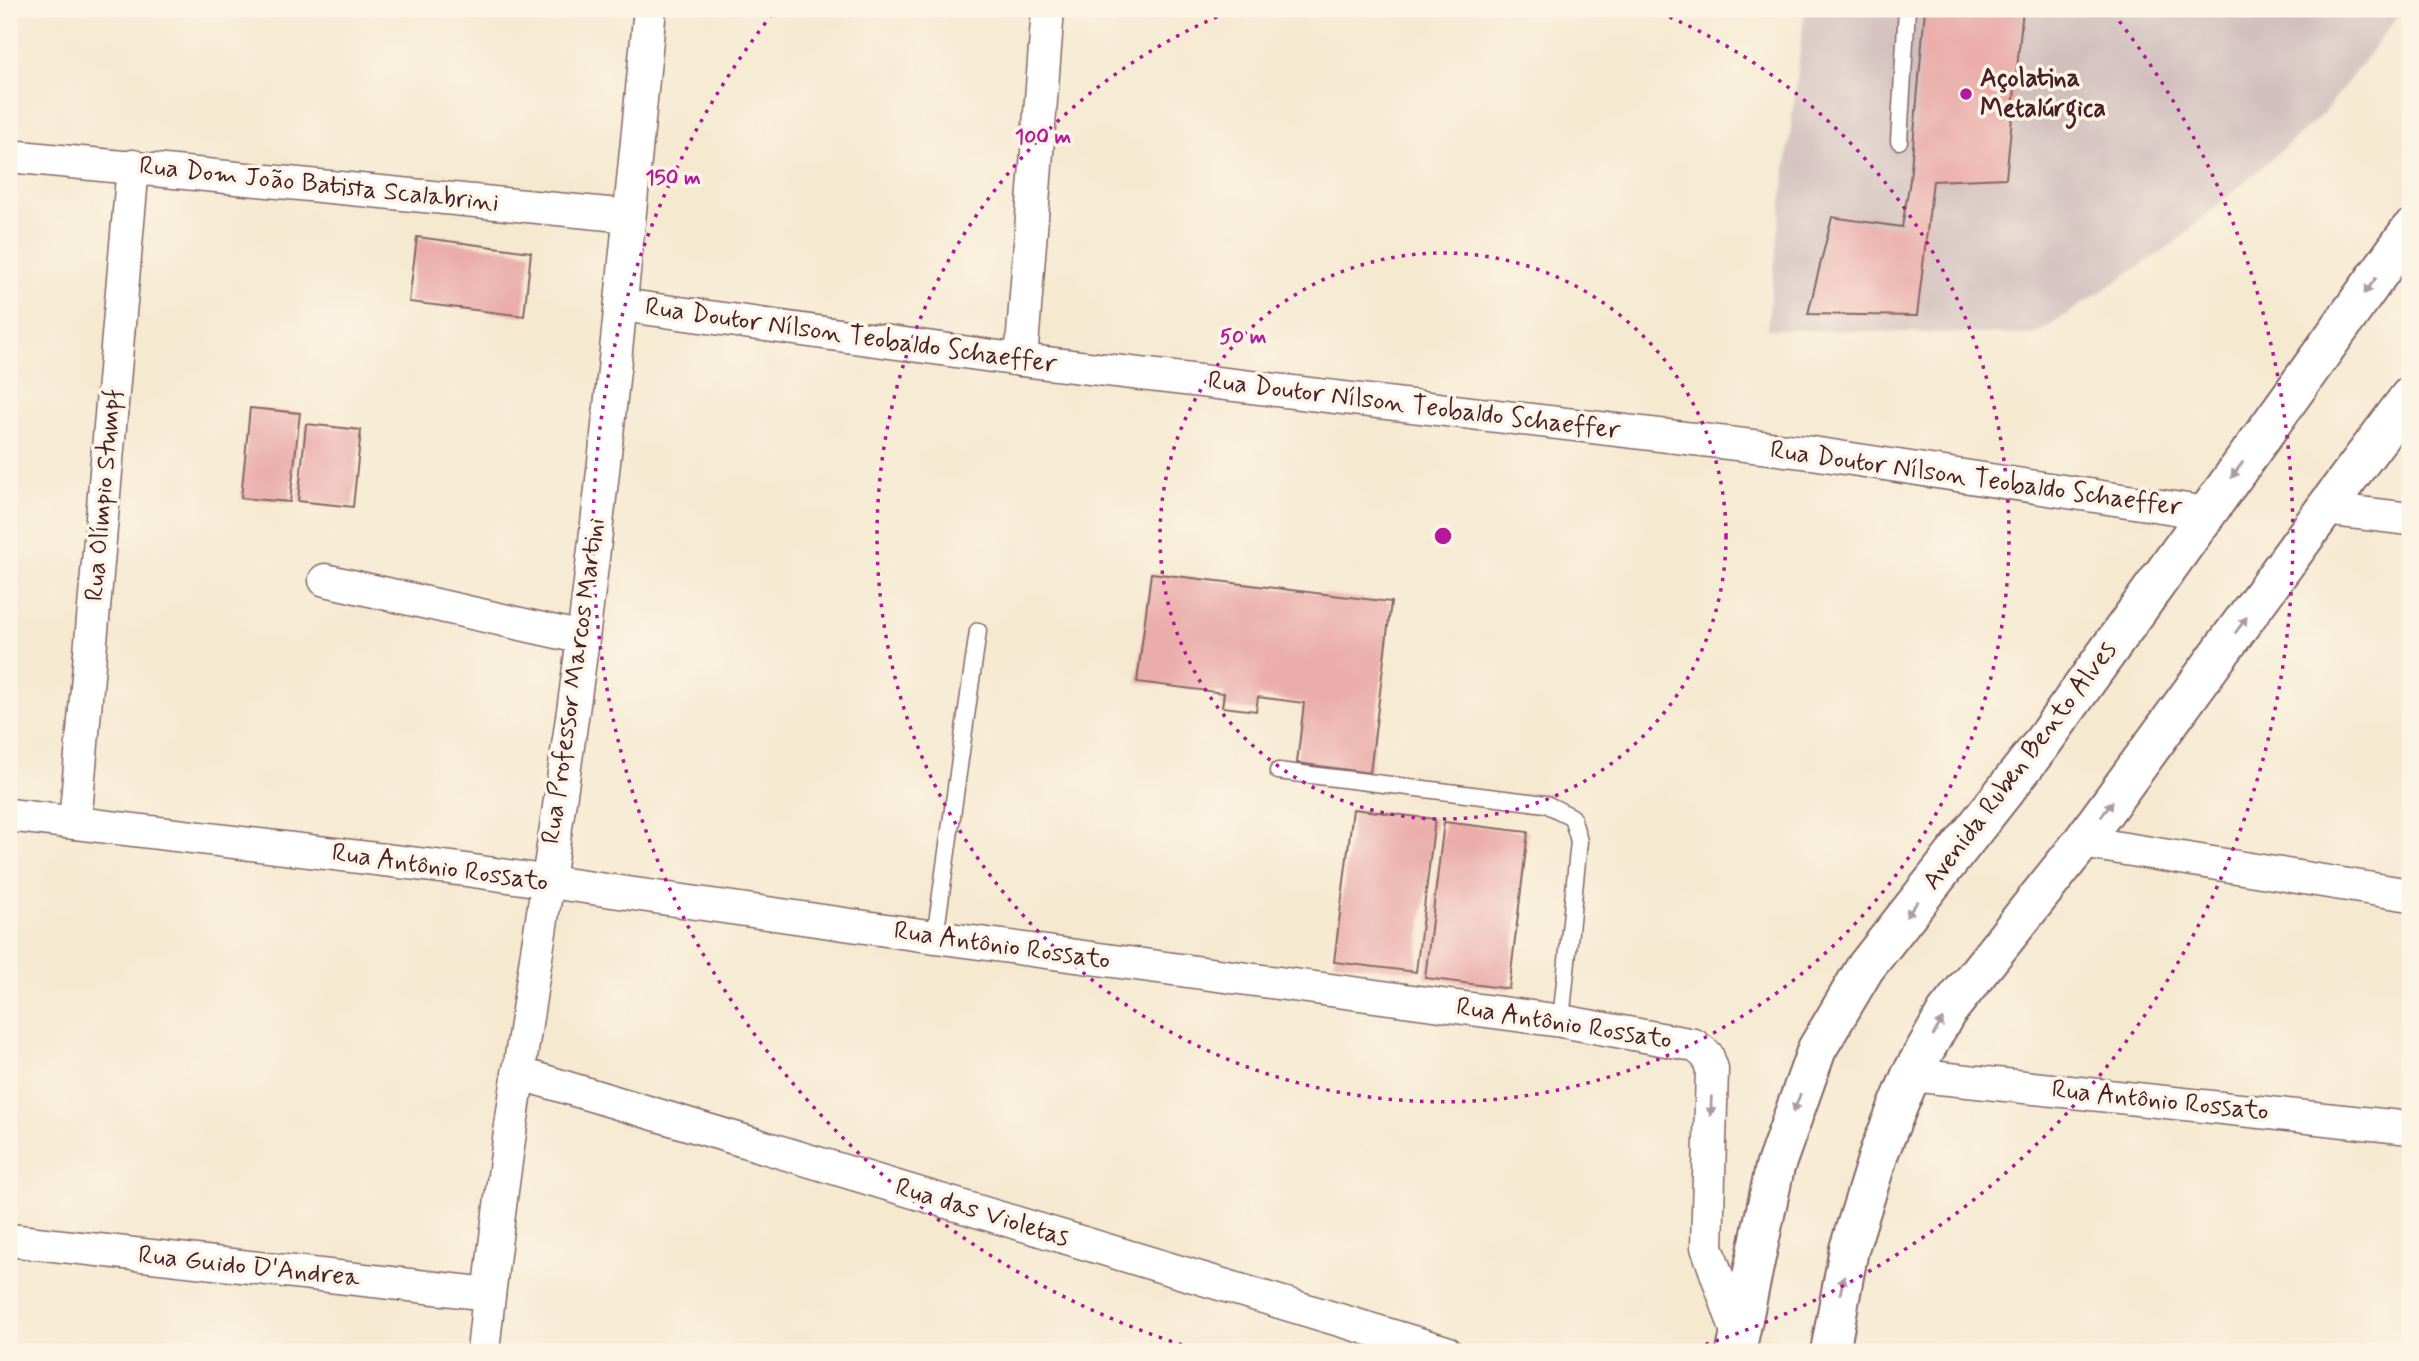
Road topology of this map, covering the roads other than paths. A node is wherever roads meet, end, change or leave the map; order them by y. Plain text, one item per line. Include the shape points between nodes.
1 (650, 9) edge
2 (1048, 9) edge
3 (1907, 9) edge
4 (1899, 141) dead end
5 (9, 156) edge
6 (133, 166) junction
7 (629, 216) junction
8 (2410, 230) edge
9 (621, 305) junction
10 (1021, 360) junction
11 (2410, 396) edge
12 (2325, 509) junction
13 (2207, 513) junction
14 (2410, 519) edge
15 (325, 580) dead end
16 (978, 631) dead end
17 (583, 638) junction
18 (1278, 771) dead end
19 (9, 815) edge
20 (75, 823) junction
21 (2082, 842) junction
22 (546, 882) junction
23 (2410, 895) edge
24 (935, 937) junction
25 (1561, 1021) junction
26 (518, 1073) junction
27 (1910, 1075) junction
28 (2410, 1128) edge
29 (9, 1240) edge
30 (489, 1294) junction
31 (1737, 1344) edge
32 (483, 1352) edge
33 (1447, 1352) edge
34 (1830, 1352) edge

1 - 7 street, Rua Professor Marcos Martini
2 - 10 street
3 - 4 lane
5 - 6 street, Rua Dom João Batista Scalabrini
6 - 7 street, Rua Dom João Batista Scalabrini
6 - 20 street, Rua Olímpio Stumpf
7 - 9 street, Rua Professor Marcos Martini
8 -> 13 main road, Avenida Ruben Bento Alves
9 - 10 street, Rua Doutor Nílson Teobaldo Schaeffer
9 - 17 street, Rua Professor Marcos Martini
10 - 13 street, Rua Doutor Nílson Teobaldo Schaeffer via 1812,453
11 - 12 main road
12 - 14 street
21 -> 12 main road
13 -> 31 main road, Avenida Ruben Bento Alves via 2040,746 1865,968 1817,1049 1774,1167
15 - 17 street
16 - 24 lane
17 - 22 street, Rua Professor Marcos Martini
18 - 25 lane via 1546,804 1572,817 1579,841
19 - 20 street, Rua Antônio Rossato
20 - 22 street, Rua Antônio Rossato
21 - 23 street
27 -> 21 main road via 1946,1013
22 - 24 street, Rua Antônio Rossato
22 - 26 street, Rua Professor Marcos Martini
24 - 25 street, Rua Antônio Rossato
25 -> 31 street, Rua Antônio Rossato via 1694,1045 1707,1055 1712,1069 1707,1247
26 - 30 street, Rua Professor Marcos Martini
26 - 33 street, Rua das Violetas
27 - 28 street, Rua Antônio Rossato
34 -> 27 main road via 1849,1250 1880,1150
29 - 30 street, Rua Guido D'Andrea
30 - 32 street, Rua Professor Marcos Martini

